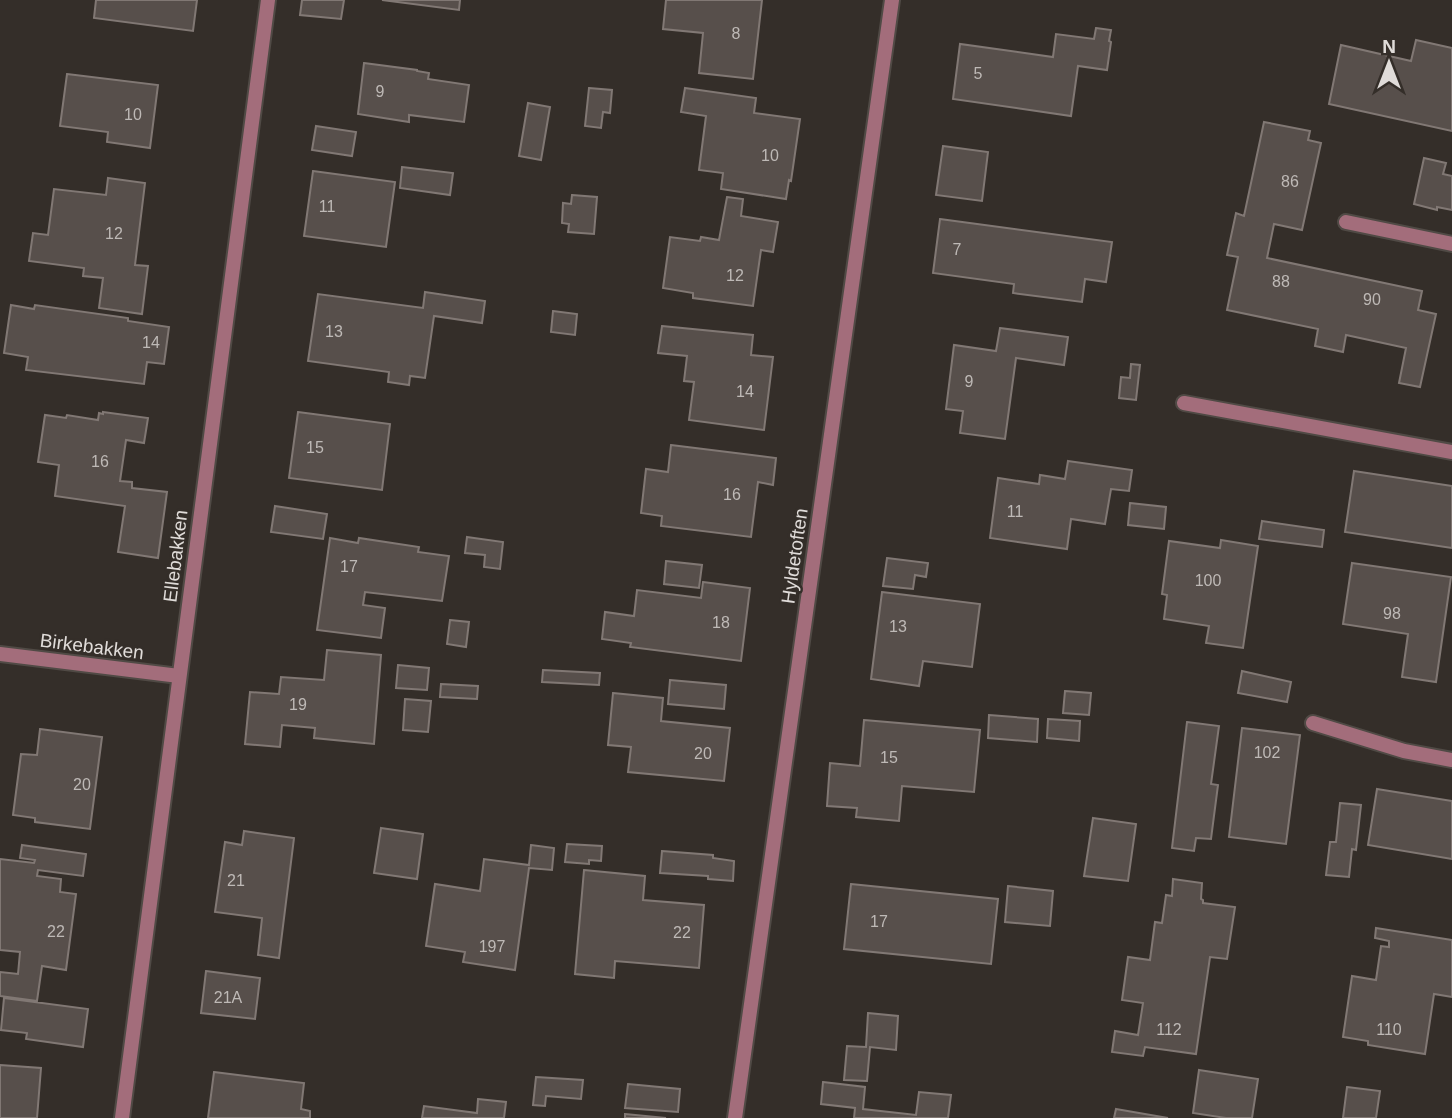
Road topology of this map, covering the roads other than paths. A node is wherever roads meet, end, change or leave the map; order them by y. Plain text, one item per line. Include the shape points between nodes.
1 (268, 0) edge
2 (892, 0) edge
3 (1346, 222) dead end
4 (1452, 244) edge
5 (1184, 403) dead end
6 (1452, 452) edge
7 (0, 654) edge
8 (179, 676) junction
9 (1313, 723) dead end
10 (1452, 760) edge
11 (122, 1118) edge
12 (735, 1118) edge

1 - 8 street, Ellebakken
2 - 12 street, Hyldetoften
3 - 4 street
5 - 6 street
7 - 8 street, Birkebakken
8 - 11 street, Ellebakken
9 - 10 street via 1404,751

